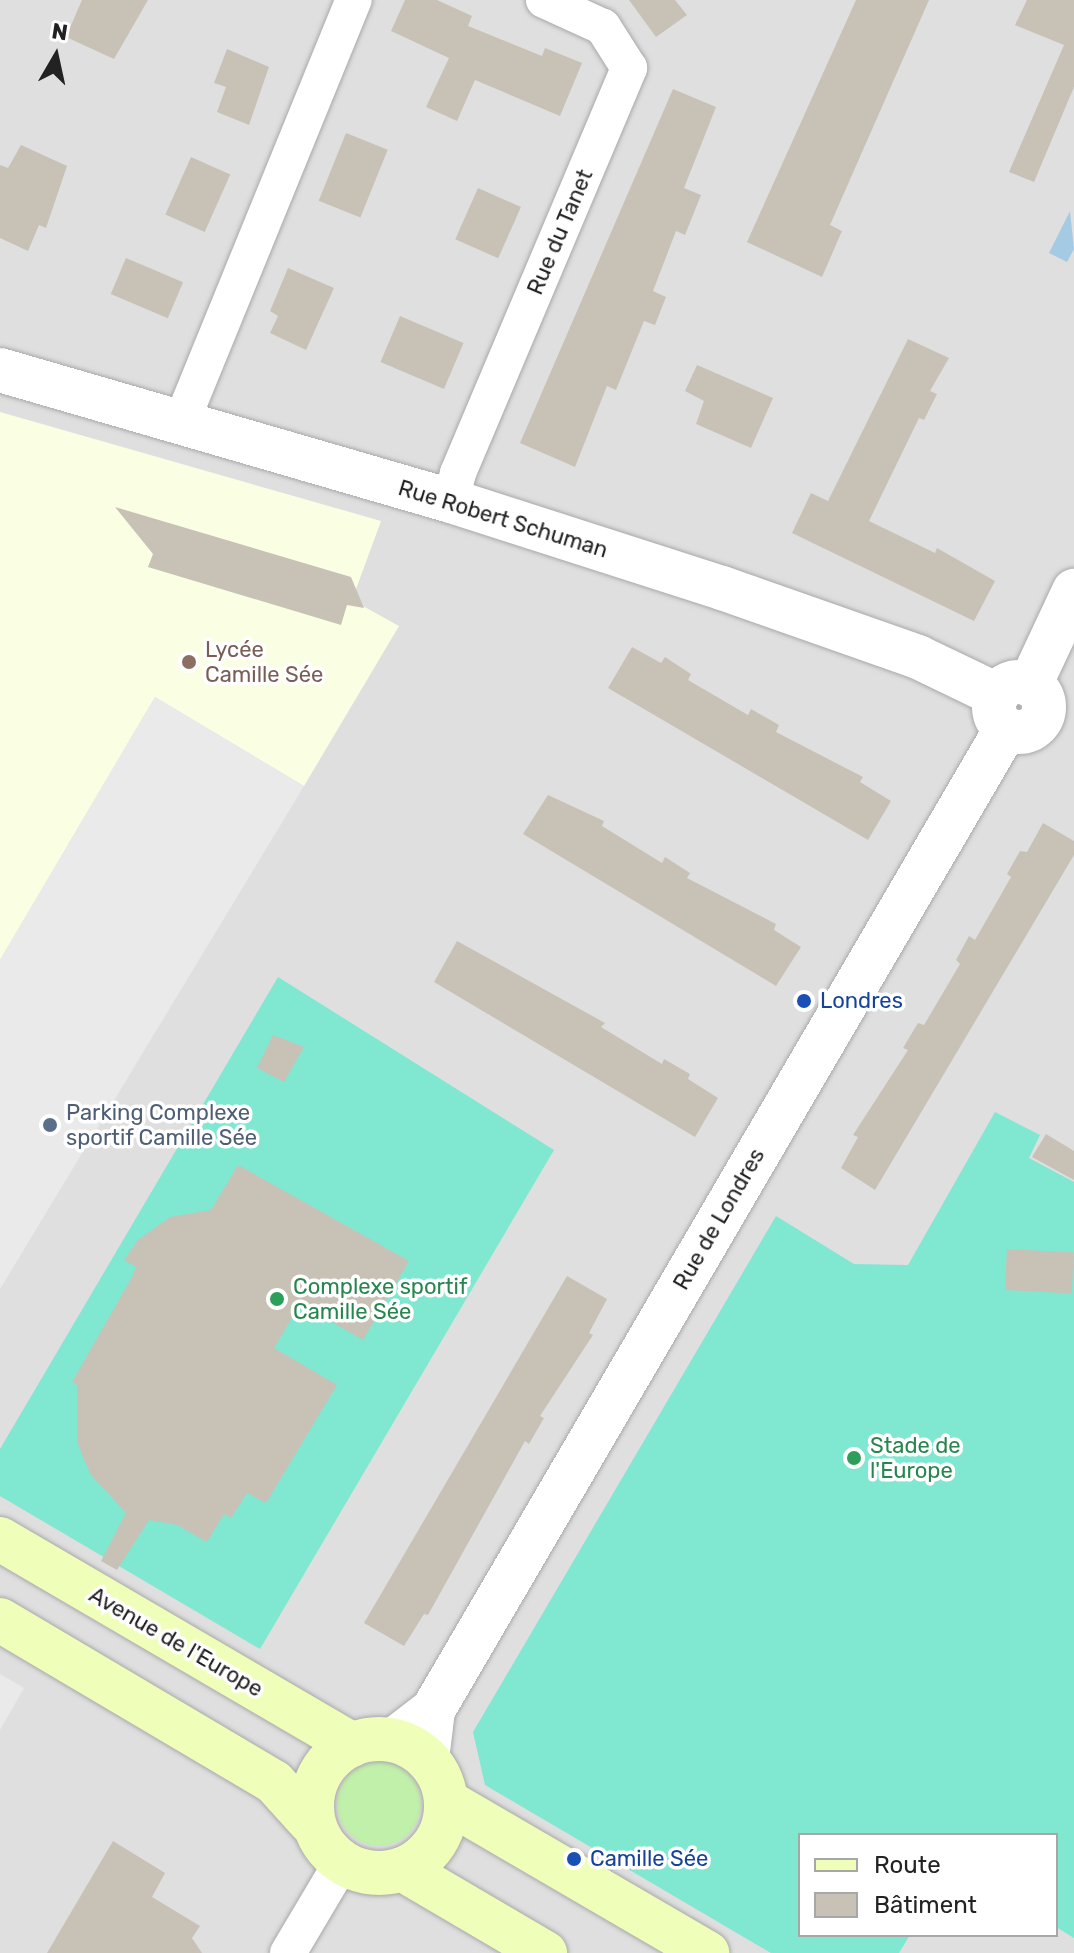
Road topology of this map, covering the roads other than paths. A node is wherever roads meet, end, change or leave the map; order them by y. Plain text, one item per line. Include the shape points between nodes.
1 (354, 0) edge
2 (544, 0) edge
3 (0, 370) edge
4 (181, 423) junction
5 (451, 501) junction
6 (1074, 591) edge
7 (1030, 712) edge
8 (0, 1539) edge
9 (0, 1620) edge
10 (352, 1745) junction
11 (411, 1750) junction
12 (448, 1802) junction
13 (310, 1822) junction
14 (342, 1862) junction
15 (402, 1869) junction
16 (288, 1953) edge
17 (545, 1953) edge
18 (707, 1953) edge

1 - 4 street
2 - 5 street, Rue du Tanet via 603,27 629,68 458,473
3 - 4 street, Rue Robert Schuman
4 - 5 street, Rue Robert Schuman
5 - 7 street, Rue Robert Schuman via 918,657
6 - 7 street, Rue de Londres
7 - 11 street, Rue de Londres
8 - 10 main road, Avenue de l'Europe
9 - 13 main road via 274,1782
10 - 11 main road
10 - 13 main road via 334,1756 317,1782
11 - 12 main road via 436,1768
12 - 15 main road via 438,1840
12 - 18 main road
13 - 14 main road via 322,1845
14 - 15 main road via 366,1870
14 - 16 street
15 - 17 main road

